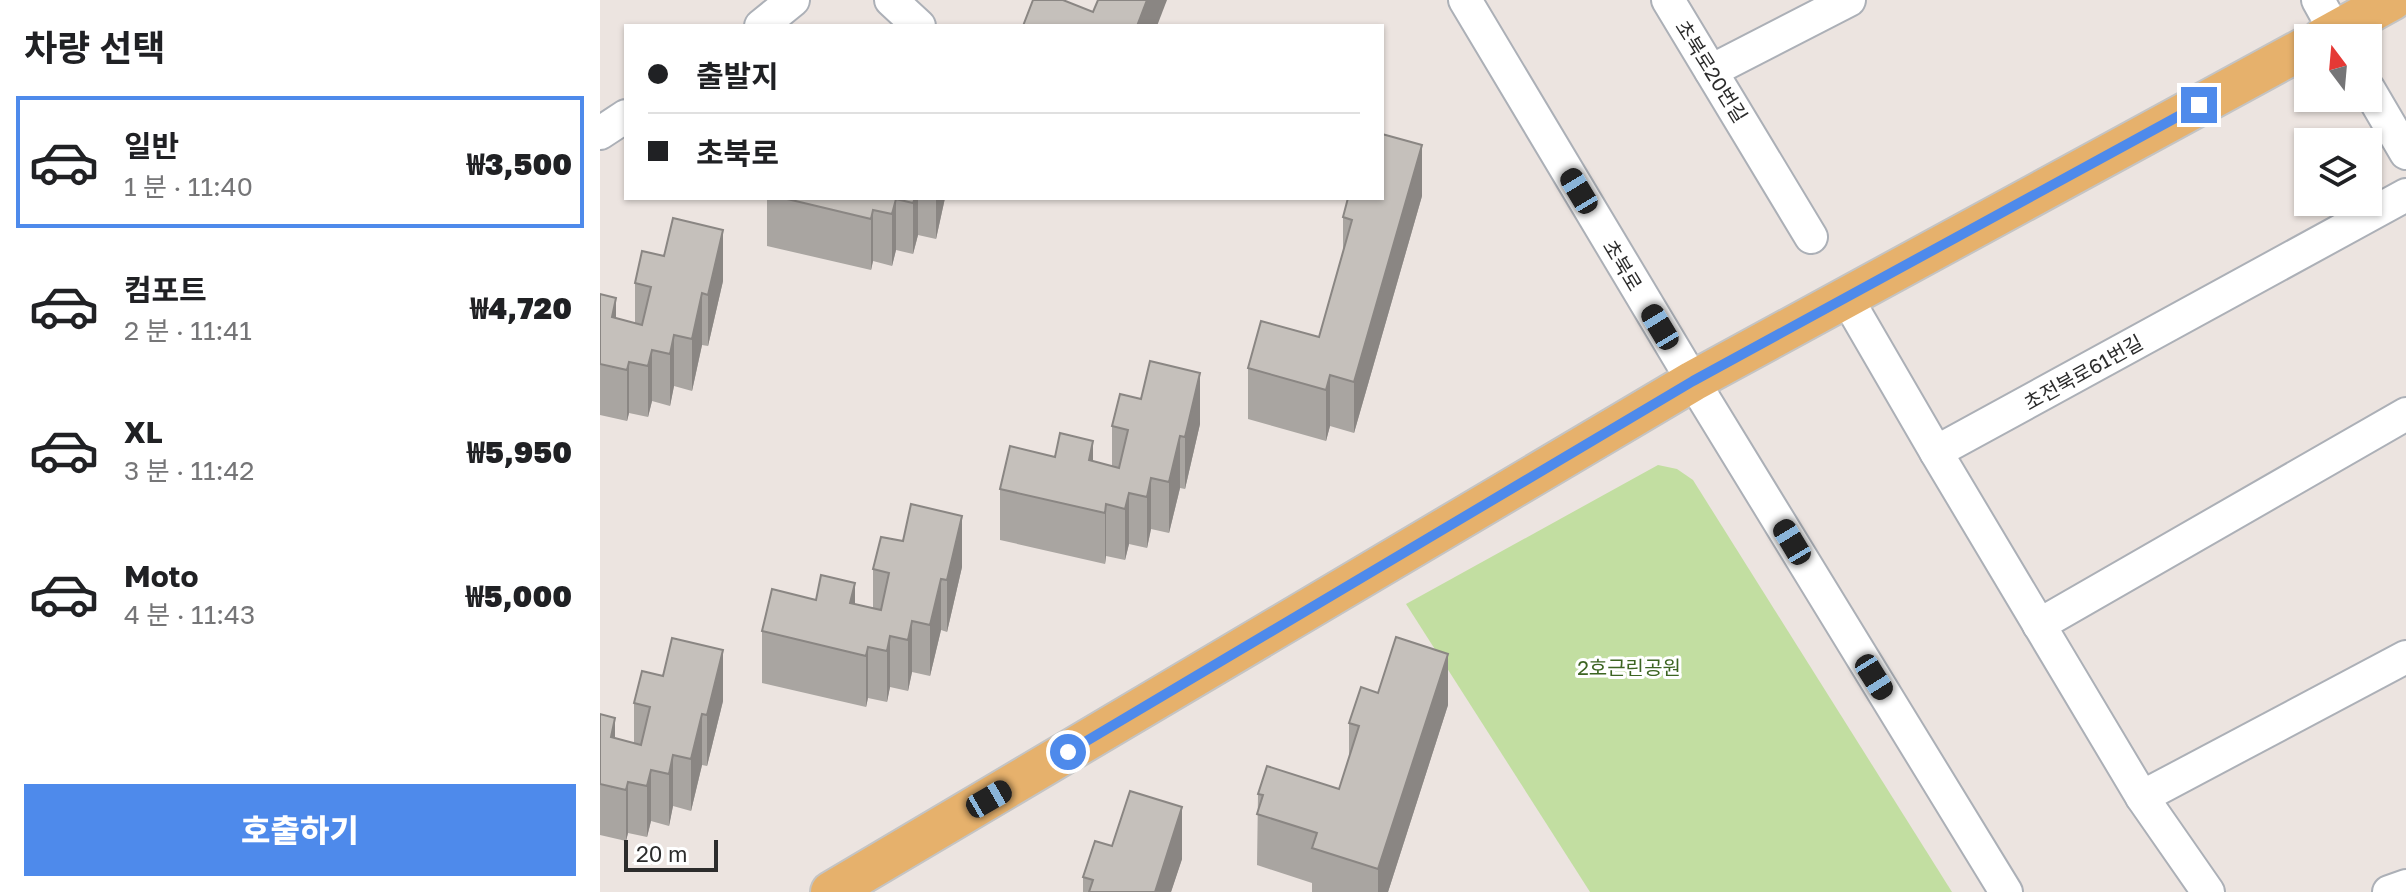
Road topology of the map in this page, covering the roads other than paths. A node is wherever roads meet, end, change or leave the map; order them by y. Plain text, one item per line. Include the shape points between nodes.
1 (793, 0) edge
2 (891, 0) edge
3 (1465, 0) edge
4 (1668, 0) edge
5 (1849, 0) edge
6 (2392, 0) edge
7 (763, 24) edge
8 (917, 24) edge
9 (2340, 24) edge
10 (2294, 48) edge
11 (1711, 71) junction
12 (2382, 112) edge
13 (624, 117) edge
14 (600, 133) edge
15 (2406, 153) edge
16 (2406, 195) edge
17 (1811, 237) dead end
18 (1846, 297) junction
19 (1693, 381) junction
20 (2406, 414) edge
21 (1936, 452) junction
22 (2039, 625) junction
23 (2406, 657) edge
24 (2142, 797) junction
25 (2406, 886) edge
26 (831, 892) edge
27 (2006, 892) edge
28 (2208, 892) edge
29 (2389, 892) edge

1 - 7 street
2 - 8 street
3 - 19 street, 초북로
4 - 11 street, 초북로20번길
5 - 11 street
6 - 9 main road
10 - 18 main road
11 - 17 street, 초북로20번길
12 - 15 street
13 - 14 street
16 - 21 street, 초전북로61번길
18 - 19 main road
18 - 21 street
19 - 26 main road
19 - 27 street, 초북로
20 - 22 street
21 - 22 street
22 - 24 street
23 - 24 street
24 - 28 street
25 - 29 street

